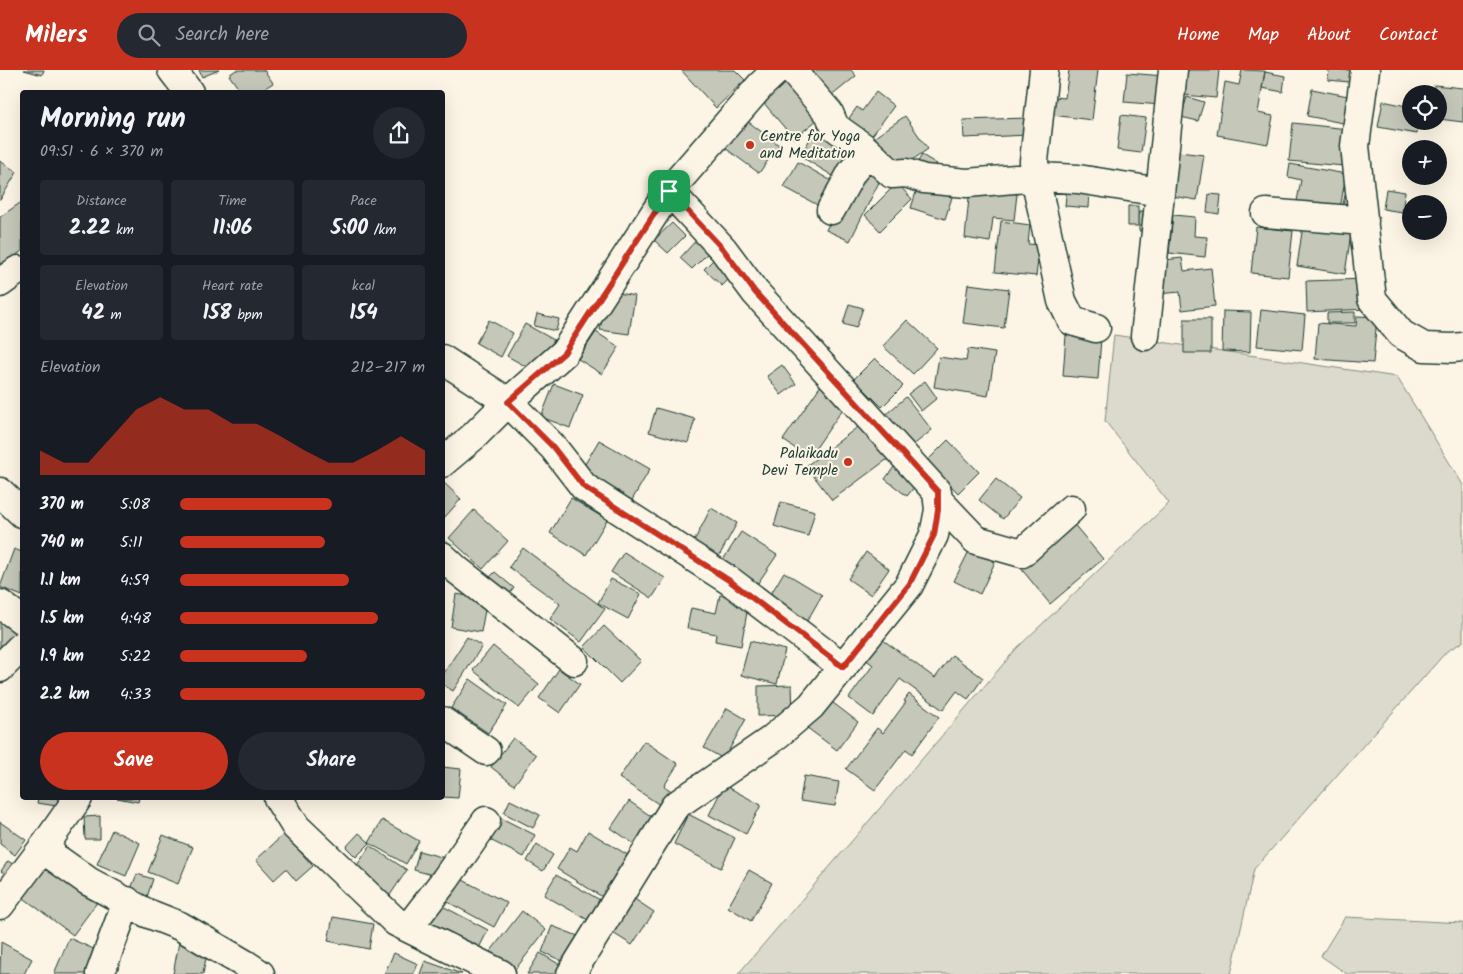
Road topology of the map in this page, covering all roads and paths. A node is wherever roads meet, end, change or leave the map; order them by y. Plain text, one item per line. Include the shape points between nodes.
1 (172, 70) edge
2 (792, 70) edge
3 (1044, 70) edge
4 (1173, 70) edge
5 (1365, 70) edge
6 (762, 75) edge
7 (187, 90) edge
8 (868, 152) junction
9 (1035, 177) junction
10 (669, 191) junction
11 (1160, 192) junction
12 (831, 210) dead end
13 (1266, 213) dead end
14 (1364, 221) junction
15 (1096, 328) dead end
16 (1144, 336) dead end
17 (1463, 347) edge
18 (445, 361) edge
19 (508, 402) junction
20 (445, 460) edge
21 (0, 492) edge
22 (938, 500) junction
23 (1071, 509) dead end
24 (20, 511) edge
25 (445, 559) edge
26 (0, 604) edge
27 (20, 619) edge
28 (20, 648) edge
29 (574, 661) dead end
30 (843, 667) junction
31 (0, 668) edge
32 (445, 723) edge
33 (486, 751) dead end
34 (77, 800) edge
35 (279, 800) edge
36 (486, 821) dead end
37 (46, 844) junction
38 (127, 902) junction
39 (0, 906) edge
40 (408, 928) junction
41 (100, 974) edge
42 (260, 974) edge
43 (501, 974) edge
44 (571, 974) edge

1 - 7 street
2 - 8 street via 829,113 836,128
3 - 9 street
4 - 11 street
5 - 14 street via 1355,146
6 - 10 street
8 - 9 street via 892,174 906,173 967,183
8 - 12 street via 852,172
9 - 11 street via 1078,179
9 - 15 street via 1062,301 1072,322
10 - 19 street via 564,353
10 - 22 street via 723,249 755,292 938,492
11 - 16 street
13 - 14 street
14 - 17 street via 1372,299 1401,334 1424,347
18 - 19 street
19 - 20 street
19 - 30 street via 553,447 584,487 730,581
21 - 24 street
22 - 23 street via 976,540 1022,553
22 - 30 street via 934,535 909,585
25 - 29 street
26 - 27 street
28 - 31 street
30 - 44 street via 811,706 771,740 675,806
32 - 33 street
34 - 37 street
35 - 40 street via 296,827 396,922
36 - 40 street
37 - 38 street via 54,857
37 - 39 street
38 - 41 street
38 - 42 street via 180,926
40 - 43 street

